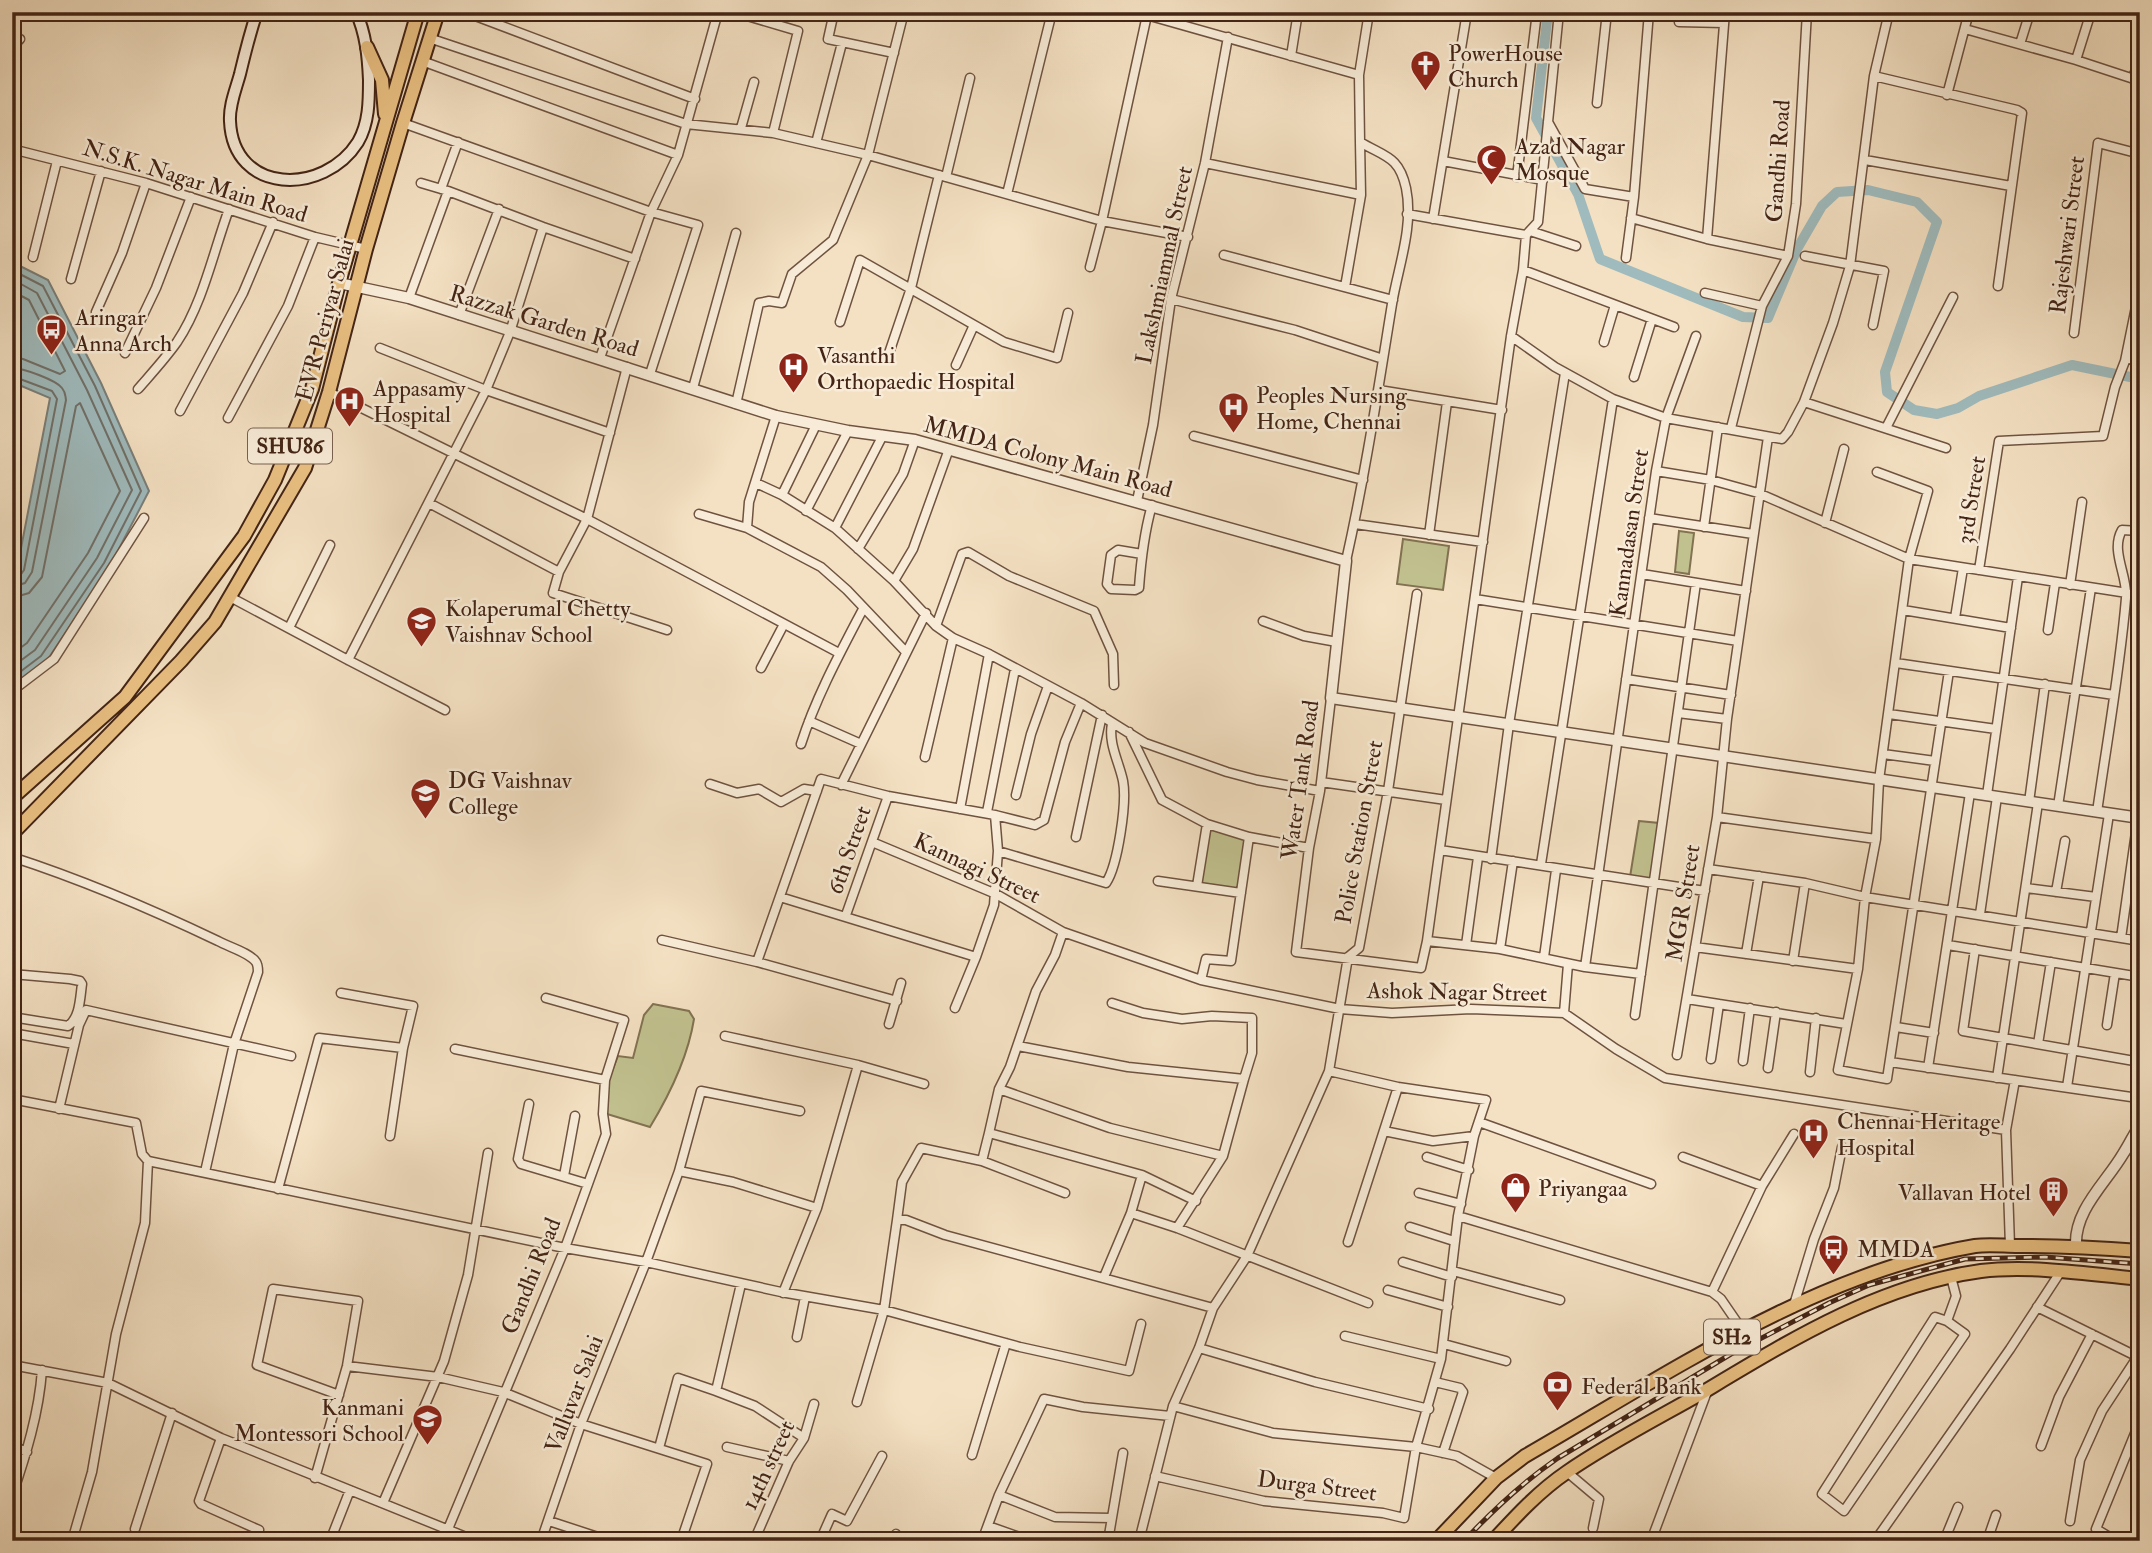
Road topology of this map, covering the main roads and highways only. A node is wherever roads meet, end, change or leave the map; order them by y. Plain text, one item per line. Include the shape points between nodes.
1 (257, 12) edge
2 (356, 12) edge
3 (418, 12) edge
4 (438, 12) edge
5 (367, 47) junction
6 (385, 125) junction
7 (12, 798) edge
8 (12, 834) edge
9 (2140, 1251) edge
10 (2140, 1279) edge
11 (1436, 1541) edge
12 (1493, 1541) edge

1 - 5 main road via 230,118 241,156 260,173 281,181 312,177 341,160 357,142 368,107
2 - 5 main road
3 - 6 main road, EVR Periyar Salai / SHU86
4 - 8 main road, EVR Periyar Salai / SHU86 via 402,122 305,468 215,622
5 - 6 main road via 382,80
6 - 7 main road, EVR Periyar Salai / SHU86 via 312,389 275,480 244,536 125,696
9 - 11 main road, SH2 via 1977,1245 1875,1270 1839,1284 1743,1331 1525,1455 1496,1478
10 - 12 main road, SH2 via 2061,1271 1983,1271 1879,1297 1795,1338 1567,1472 1531,1500

